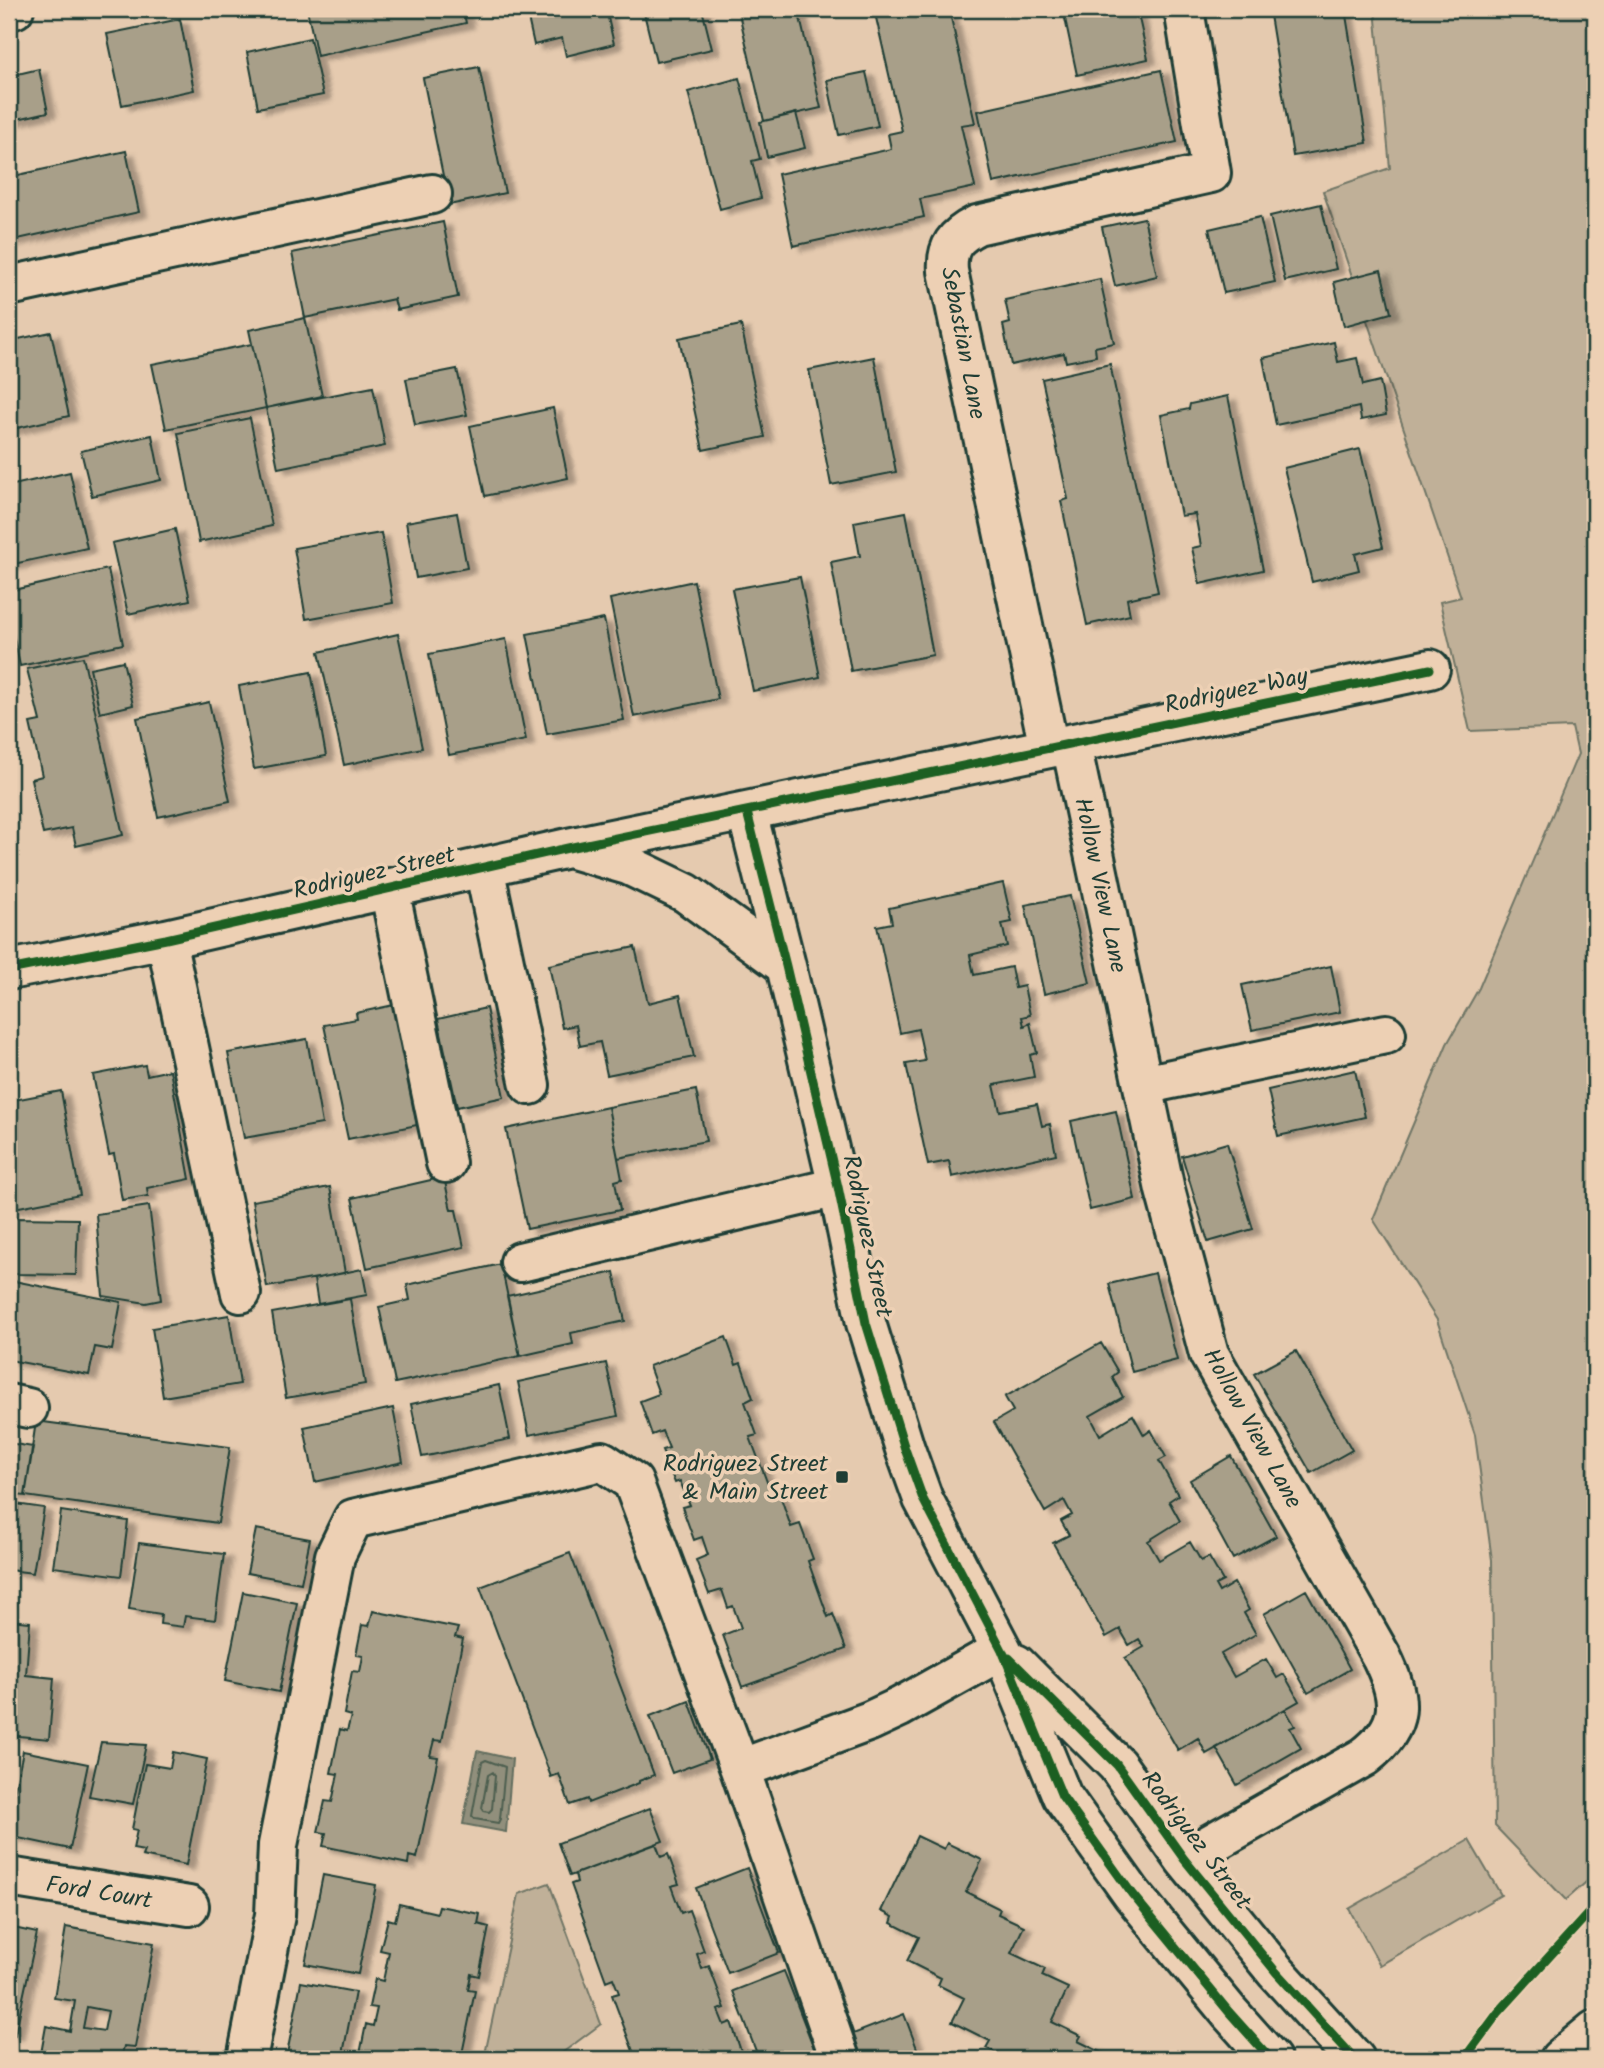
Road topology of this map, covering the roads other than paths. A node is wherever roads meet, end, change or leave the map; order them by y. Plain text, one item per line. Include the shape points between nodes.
1 (1184, 9) edge
2 (432, 194) dead end
3 (9, 286) edge
4 (1430, 669) dead end
5 (1060, 746) junction
6 (747, 812) junction
7 (568, 848) junction
8 (484, 867) junction
9 (389, 888) junction
10 (166, 939) junction
11 (786, 966) junction
12 (9, 971) edge
13 (1386, 1034) dead end
14 (1143, 1084) junction
15 (530, 1085) dead end
16 (446, 1163) dead end
17 (838, 1188) junction
18 (520, 1262) dead end
19 (241, 1293) dead end
20 (1002, 1650) junction
21 (740, 1769) junction
22 (1184, 1859) junction
23 (9, 1877) edge
24 (189, 1906) dead end
25 (1595, 2030) edge
26 (247, 2059) edge
27 (840, 2059) edge
28 (1271, 2059) edge
29 (1355, 2059) edge
30 (1560, 2059) edge

1 - 5 street, Sebastian Lane via 1211,173 977,225 964,232 947,255
2 - 3 street
4 - 5 street, Rodriguez Way
5 - 6 street, Rodriguez Street
5 - 14 street, Hollow View Lane
6 - 7 street, Rodriguez Street
6 - 11 street, Rodriguez Street
7 - 8 street, Rodriguez Street
7 - 11 street via 628,865 686,893
8 - 9 street, Rodriguez Street
8 - 15 street
9 - 10 street, Rodriguez Street
9 - 16 street
10 - 12 street, Rodriguez Street
10 - 19 street
11 - 17 street, Rodriguez Street
13 - 14 street
14 - 22 street, Hollow View Lane via 1165,1190 1209,1354 1381,1656 1396,1692 1394,1720 1380,1745 1364,1758
17 - 18 street
17 - 20 street, Rodriguez Street via 866,1323 905,1449 923,1499
20 - 21 street via 870,1721
20 - 22 street, Rodriguez Street via 1117,1765
20 - 28 street, Rodriguez Street via 1062,1796 1132,1894
21 - 26 street via 633,1482 602,1461 353,1519 335,1556 278,1845 275,1916
21 - 27 street
22 - 29 street, Rodriguez Street via 1276,1972
23 - 24 street, Ford Court
25 - 30 street

